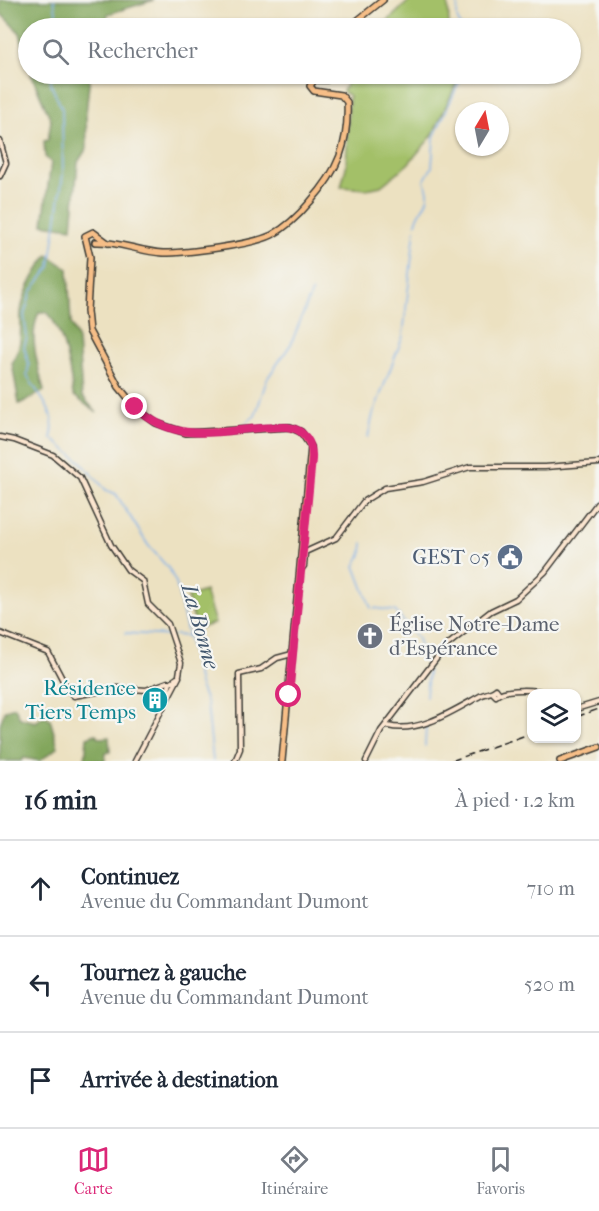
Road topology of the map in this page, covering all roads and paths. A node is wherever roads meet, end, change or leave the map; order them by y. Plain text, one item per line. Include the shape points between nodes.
1 (383, 0) edge
2 (360, 18) edge
3 (311, 84) edge
4 (0, 141) edge
5 (0, 176) edge
6 (0, 437) edge
7 (599, 463) edge
8 (599, 501) edge
9 (304, 553) junction
10 (0, 633) edge
11 (292, 654) junction
12 (179, 675) dead end
13 (527, 692) edge
14 (599, 702) edge
15 (581, 708) edge
16 (391, 724) junction
17 (599, 747) edge
18 (135, 761) edge
19 (235, 761) edge
20 (282, 761) edge
21 (366, 761) edge
22 (562, 761) edge

1 - 2 main road
3 - 9 main road via 314,91 340,94 346,100 341,155 330,180 286,226 258,240 152,252 93,241 87,307 93,341 127,397 156,423 186,433 284,427 301,432 312,453
4 - 5 street via 6,163
6 - 12 street via 53,455 80,478 111,545 128,570 142,581 148,604 168,624 181,663
7 - 9 street via 470,467 423,482 385,488 366,499 336,538
8 - 16 street via 545,572 516,599 449,642
9 - 11 main road
10 - 18 street via 48,652 73,694 118,688 146,690 172,684 161,714
11 - 19 street via 261,669 239,674 240,746
11 - 20 main road
13 - 16 street via 499,693 496,689 426,723 402,727
14 - 15 street
16 - 21 street via 381,732
17 - 22 main road

